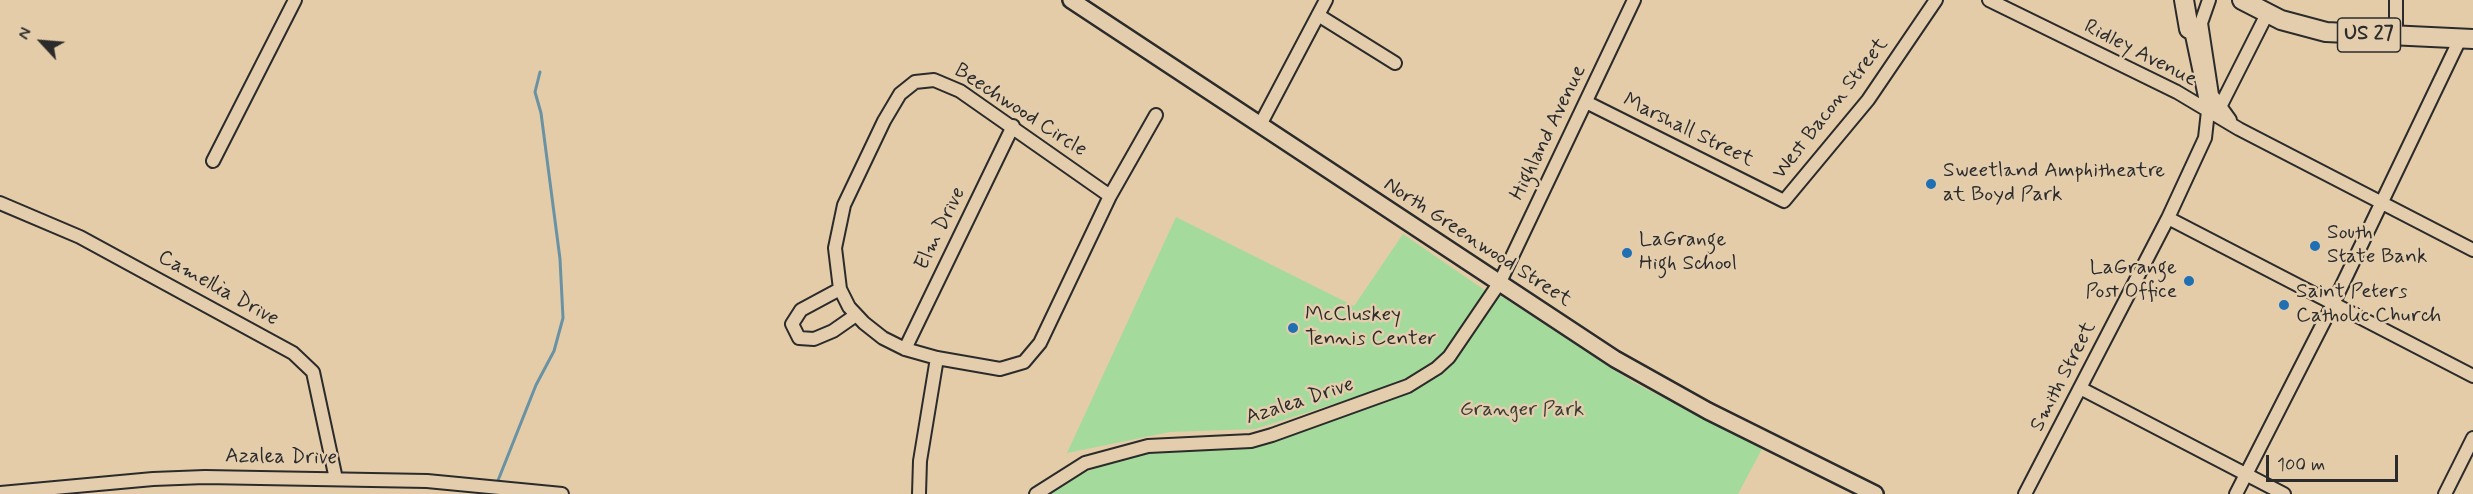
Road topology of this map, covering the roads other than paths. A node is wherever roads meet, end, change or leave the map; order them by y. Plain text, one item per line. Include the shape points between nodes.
1 (295, 0) edge
2 (1071, 0) edge
3 (1326, 0) edge
4 (1634, 0) edge
5 (1936, 0) edge
6 (1989, 0) edge
7 (2184, 0) edge
8 (2190, 0) edge
9 (2209, 0) edge
10 (2242, 0) edge
11 (2396, 0) edge
12 (2267, 14) junction
13 (1318, 15) junction
14 (2189, 29) junction
15 (2396, 36) junction
16 (2467, 39) edge
17 (1395, 63) dead end
18 (1586, 102) junction
19 (2214, 109) junction
20 (1156, 115) dead end
21 (1260, 125) junction
22 (1013, 126) junction
23 (2239, 129) junction
24 (2205, 138) junction
25 (213, 161) dead end
26 (1773, 195) joint
27 (1110, 196) junction
28 (0, 203) edge
29 (2382, 203) junction
30 (2168, 218) junction
31 (2186, 228) junction
32 (2153, 246) junction
33 (2473, 250) edge
34 (1500, 282) junction
35 (840, 289) junction
36 (2333, 304) junction
37 (855, 315) junction
38 (905, 349) junction
39 (937, 358) junction
40 (2473, 376) edge
41 (2080, 388) junction
42 (2473, 438) edge
43 (2247, 474) junction
44 (336, 479) junction
45 (0, 493) edge
46 (562, 494) edge
47 (919, 494) edge
48 (1036, 494) edge
49 (1875, 494) edge
50 (2025, 494) edge
51 (2236, 494) edge
52 (2284, 494) edge
53 (2445, 494) edge

1 - 25 street
2 - 21 main road, North Greenwood Street
3 - 13 street
4 - 18 street, Highland Avenue
5 - 26 street, West Bacon Street via 1868,100 1784,201
6 - 19 street, Ridley Avenue
7 - 14 highway
8 - 14 street
9 - 19 street via 2202,23
10 - 12 highway, US 27
11 - 15 street
12 - 15 highway, US 27 via 2326,32
12 - 19 street
13 - 17 street
13 - 21 street
14 - 19 street
15 - 16 highway, US 27
16 - 29 street
18 - 26 street, Marshall Street
18 - 34 street, Highland Avenue
19 - 23 street, Ridley Avenue
19 - 24 street, Smith Street
20 - 27 street, Beechwood Circle
21 - 34 main road, North Greenwood Street
22 - 27 street, Beechwood Circle
22 - 35 street, Beechwood Circle via 940,81 921,81 905,89 884,121 841,216 835,248
22 - 38 street, Elm Drive
23 - 24 street via 2220,128
23 - 29 street, Ridley Avenue
24 - 30 street, Smith Street
27 - 39 street, Beechwood Circle via 1040,343 1029,358 1000,369
28 - 44 street, Camellia Drive via 80,237 293,353 313,372
29 - 33 street, Ridley Avenue
29 - 36 street
30 - 31 street
30 - 32 street, Smith Street
31 - 32 street, Smith Street via 2169,231
31 - 36 street
32 - 41 street, Smith Street
34 - 48 street, Azalea Drive via 1449,357 1408,386 1251,441 1148,446 1085,463
34 - 49 main road, North Greenwood Street via 1627,365 1708,411
35 - 37 street, Beechwood Circle
35 - 37 street via 801,310 792,324 799,338 814,339
36 - 40 street
36 - 43 street
37 - 38 street, Beechwood Circle via 873,331
38 - 39 street, Beechwood Circle
39 - 47 street via 920,461
41 - 43 street
41 - 50 street, Smith Street
42 - 53 street
43 - 51 street
43 - 52 street
44 - 45 street, Azalea Drive via 164,478
44 - 46 street, Azalea Drive via 427,481

